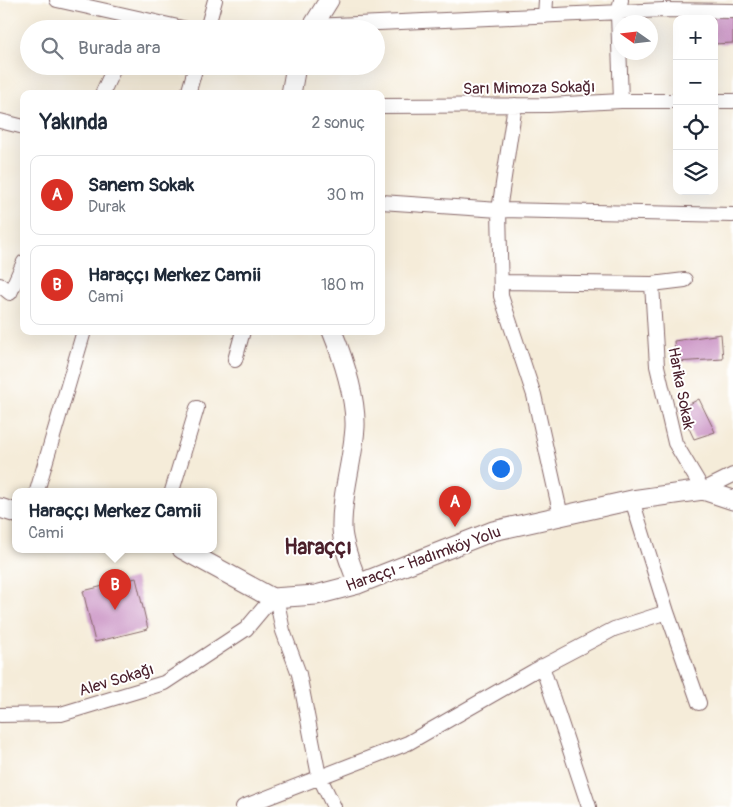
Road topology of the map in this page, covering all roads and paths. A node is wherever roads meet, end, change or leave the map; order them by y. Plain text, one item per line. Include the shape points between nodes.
1 (57, 0) edge
2 (215, 0) edge
3 (329, 0) edge
4 (546, 0) edge
5 (620, 7) edge
6 (733, 11) edge
7 (546, 16) junction
8 (125, 20) edge
9 (209, 20) edge
10 (316, 20) edge
11 (385, 24) edge
12 (111, 75) edge
13 (193, 75) edge
14 (294, 75) edge
15 (104, 90) edge
16 (189, 90) edge
17 (292, 90) edge
18 (621, 101) junction
19 (673, 101) edge
20 (718, 101) edge
21 (733, 101) edge
22 (385, 106) edge
23 (515, 106) junction
24 (0, 121) edge
25 (20, 126) edge
26 (385, 202) edge
27 (499, 210) junction
28 (733, 216) edge
29 (20, 268) edge
30 (685, 280) dead end
31 (501, 282) junction
32 (652, 284) junction
33 (5, 289) edge
34 (20, 296) edge
35 (83, 335) edge
36 (242, 335) edge
37 (334, 335) edge
38 (235, 360) dead end
39 (197, 408) dead end
40 (733, 475) edge
41 (38, 488) edge
42 (173, 488) edge
43 (703, 490) junction
44 (632, 500) junction
45 (733, 500) edge
46 (0, 508) edge
47 (12, 512) edge
48 (561, 516) junction
49 (190, 553) edge
50 (358, 584) junction
51 (274, 598) junction
52 (667, 612) junction
53 (542, 666) junction
54 (699, 703) dead end
55 (0, 715) edge
56 (319, 776) junction
57 (243, 807) edge
58 (334, 807) edge
59 (589, 807) edge

1 - 8 street
2 - 9 street
3 - 10 main road
4 - 7 street
5 - 6 street
5 - 7 street
5 - 18 street
7 - 11 street
12 - 15 street
13 - 16 street
14 - 17 main road
18 - 19 street, Sarı Mimoza Sokağı
18 - 23 street, Sarı Mimoza Sokağı
20 - 21 street
22 - 23 street, Sarı Mimoza Sokağı
23 - 27 street
24 - 25 street
26 - 27 street
27 - 28 street
27 - 31 street
29 - 33 street
30 - 32 street
31 - 32 street
31 - 48 street via 501,296 534,395
32 - 43 street, Harika Sokak via 657,366 675,443
33 - 34 street
35 - 41 street
36 - 38 street
37 - 50 main road via 350,389 355,426 342,530
39 - 42 street
40 - 43 street
43 - 44 main road, Haraççı - Hadımköy Yolu
43 - 45 main road, Haraççı - Hadımköy Yolu
44 - 48 main road, Haraççı - Hadımköy Yolu
44 - 52 street
46 - 47 main road
48 - 50 main road, Haraççı - Hadımköy Yolu via 493,531
49 - 51 main road
50 - 51 main road, Haraççı - Hadımköy Yolu via 316,595
51 - 55 street, Alev Sokağı via 246,629 164,683 61,714
51 - 56 street via 299,674
52 - 53 street via 614,629
52 - 54 street
53 - 56 street via 408,743
53 - 59 street
56 - 57 street
56 - 58 street

